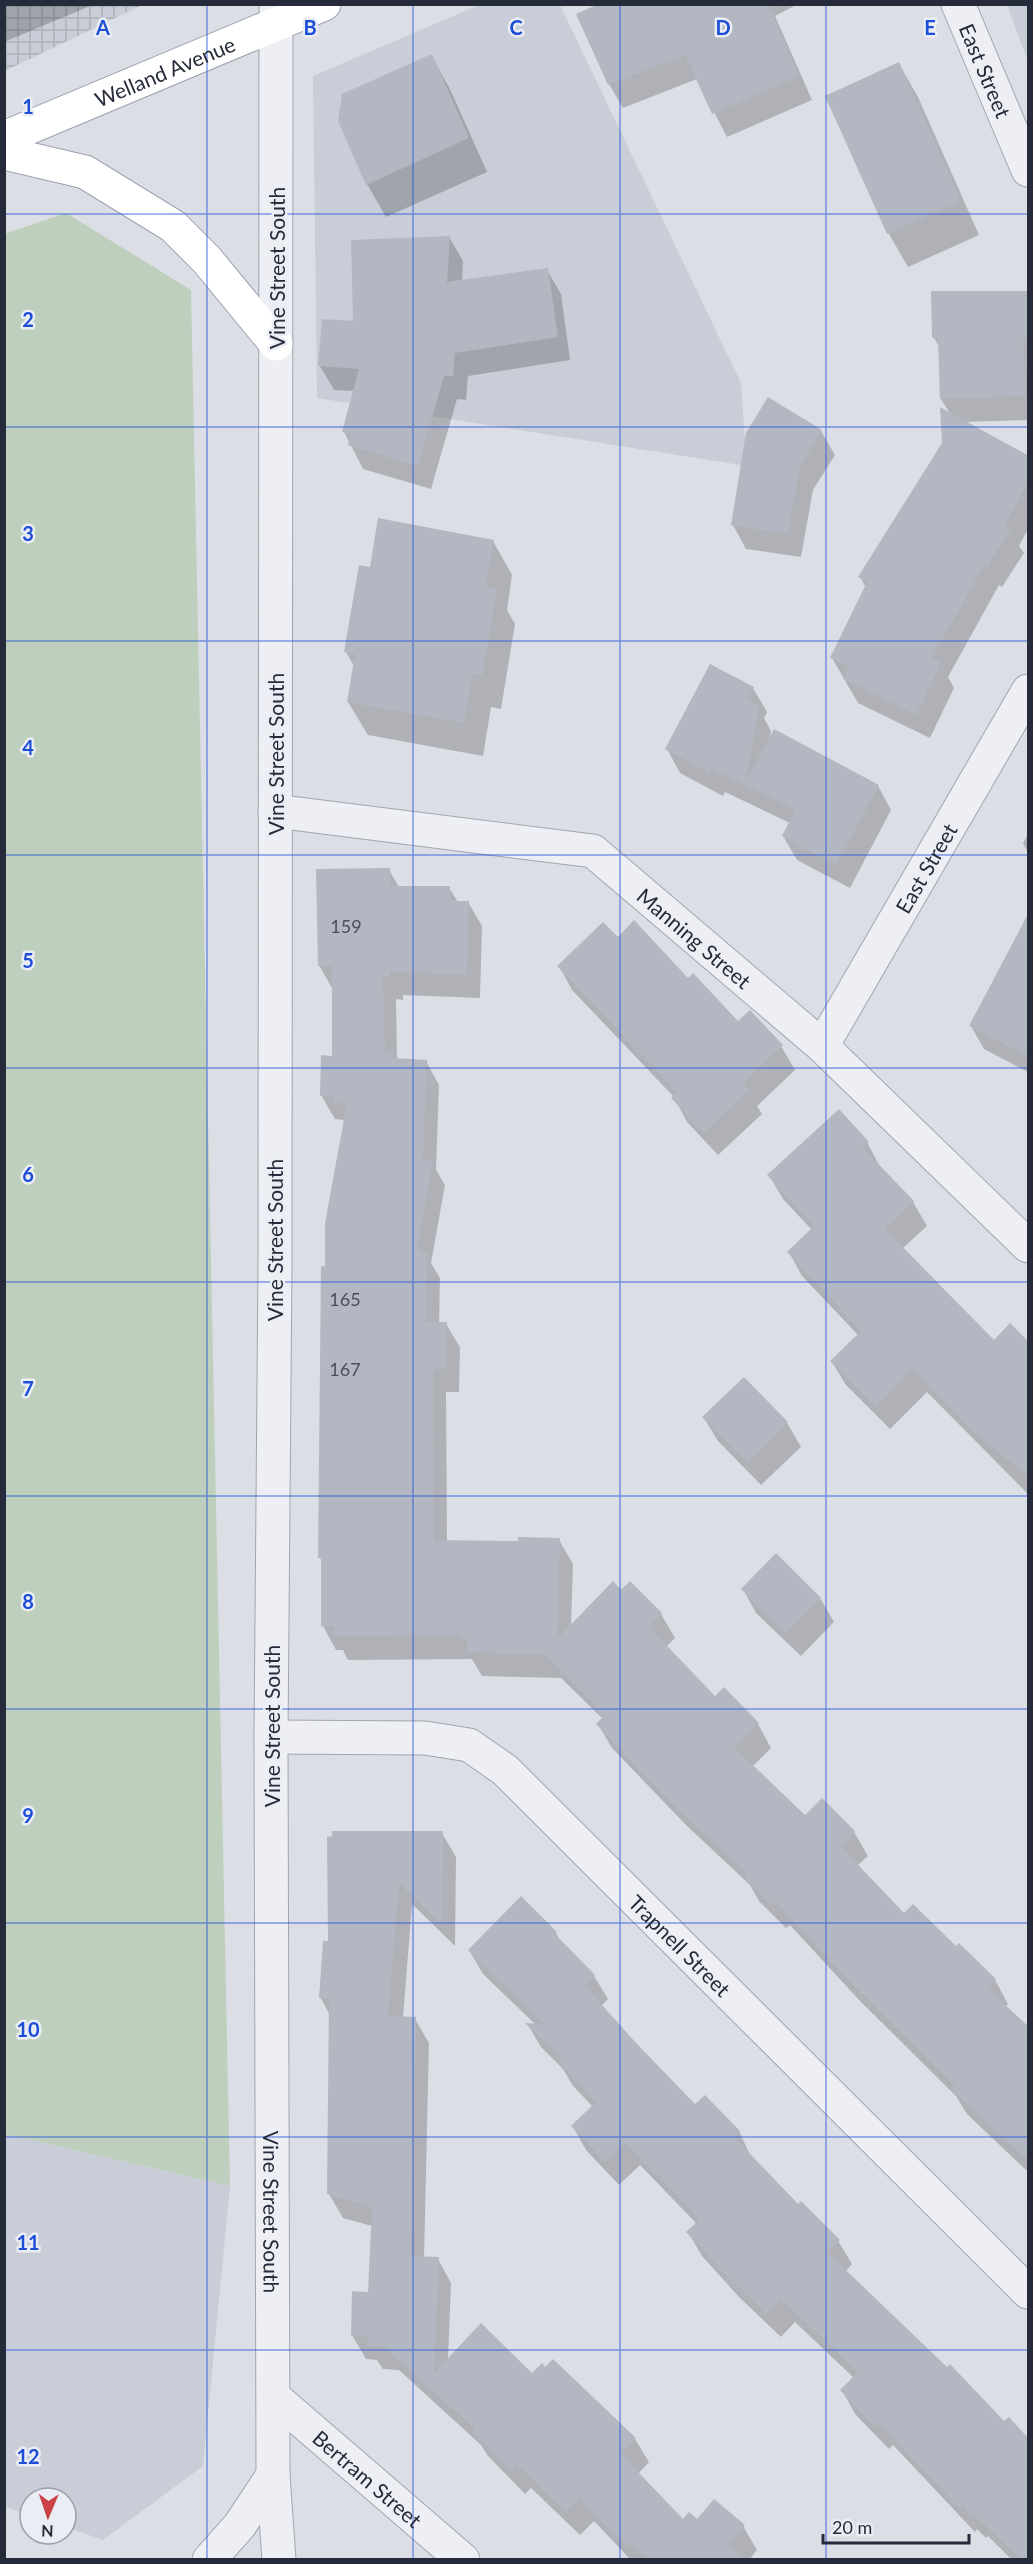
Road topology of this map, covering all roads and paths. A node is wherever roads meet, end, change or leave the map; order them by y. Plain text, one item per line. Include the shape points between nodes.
1 (324, 4) edge
2 (958, 4) edge
3 (276, 15) edge
4 (4, 138) edge
5 (4, 153) edge
6 (1029, 171) edge
7 (276, 344) junction
8 (1029, 691) edge
9 (275, 811) junction
10 (822, 1046) junction
11 (1029, 1246) edge
12 (271, 1737) junction
13 (1029, 2292) edge
14 (274, 2397) junction
15 (273, 2475) junction
16 (209, 2559) edge
17 (279, 2559) edge
18 (463, 2559) edge

1 - 3 main road, Welland Avenue
2 - 6 street, East Street
3 - 4 main road, Welland Avenue
3 - 7 street, Vine Street South
5 - 7 main road via 86,172 173,226 207,260
7 - 9 street, Vine Street South
8 - 10 street, East Street
9 - 10 street, Manning Street via 593,851
9 - 12 street, Vine Street South
10 - 11 street, Manning Street
12 - 13 street, Trapnell Street via 425,1738 469,1745 505,1770
12 - 14 street, Vine Street South
14 - 15 street, Vine Street South
14 - 18 street, Bertram Street
15 - 16 street via 240,2526
15 - 17 street, Vine Street South

